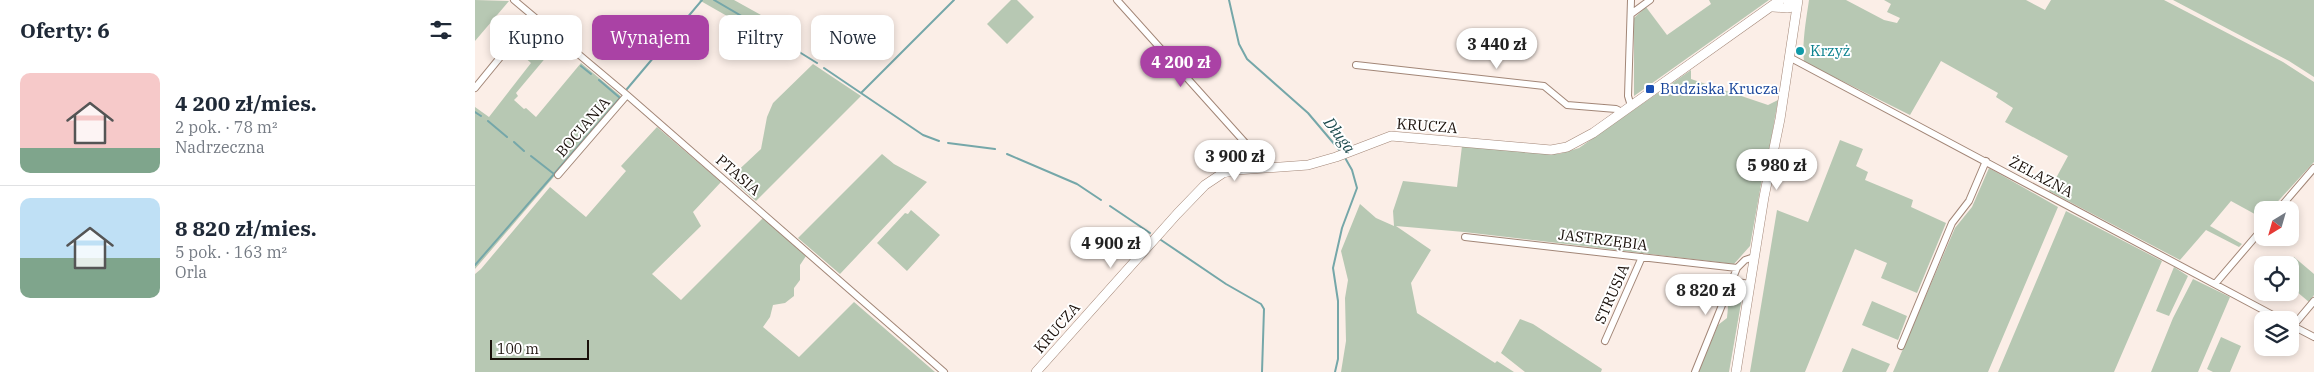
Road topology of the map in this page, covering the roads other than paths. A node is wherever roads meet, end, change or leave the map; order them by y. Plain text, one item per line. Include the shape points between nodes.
1 (514, 0) edge
2 (1117, 0) edge
3 (1631, 0) edge
4 (1651, 0) edge
5 (1787, 0) edge
6 (1776, 3) edge
7 (1797, 3) edge
8 (1631, 14) junction
9 (531, 15) edge
10 (1789, 57) junction
11 (582, 58) edge
12 (498, 60) edge
13 (1356, 65) dead end
14 (475, 88) edge
15 (627, 96) junction
16 (1631, 106) junction
17 (1622, 112) junction
18 (1986, 161) junction
19 (1261, 168) junction
20 (2314, 168) edge
21 (558, 175) dead end
22 (2286, 201) edge
23 (1465, 237) dead end
24 (2254, 238) edge
25 (1754, 256) junction
26 (1642, 257) junction
27 (1737, 268) junction
28 (1732, 281) junction
29 (1749, 284) junction
30 (2215, 284) junction
31 (2314, 301) edge
32 (2264, 311) edge
33 (2299, 317) edge
34 (2299, 329) edge
35 (2314, 337) edge
36 (1605, 342) dead end
37 (1901, 346) dead end
38 (944, 372) edge
39 (1037, 372) edge
40 (1695, 372) edge
41 (1736, 372) edge

1 - 9 street, PTASIA
2 - 19 street via 1249,147
3 - 8 street
4 - 8 street
5 - 7 street
6 - 7 street, KRUCZA via 1787,8
6 - 16 street, KRUCZA
7 - 10 street
8 - 16 street via 1628,96
10 - 18 street, ŻELAZNA
10 - 25 street
11 - 15 street, PTASIA
12 - 14 street
13 - 17 street via 1544,86 1567,105
15 - 21 street, BOCIANIA
15 - 38 street, PTASIA
16 - 17 street, KRUCZA
17 - 19 street, KRUCZA via 1586,138 1561,149 1535,150 1403,136 1379,139 1308,165
18 - 30 street, ŻELAZNA
18 - 37 street via 1966,207 1952,223
19 - 39 street, KRUCZA via 1223,173 1205,185
20 - 22 street
23 - 26 street, JASTRZĘBIA
24 - 30 street
25 - 27 street
25 - 29 street
26 - 27 street, JASTRZĘBIA
26 - 36 street, STRUSIA
27 - 28 street
28 - 29 street
28 - 40 street
29 - 41 street
30 - 32 street, ŻELAZNA
31 - 33 street
34 - 35 street

